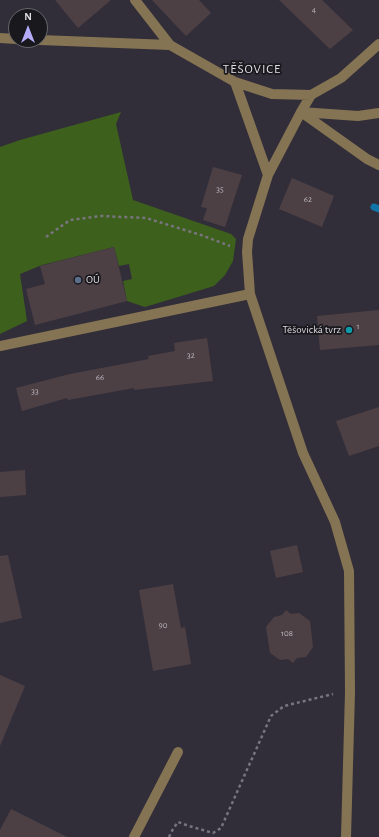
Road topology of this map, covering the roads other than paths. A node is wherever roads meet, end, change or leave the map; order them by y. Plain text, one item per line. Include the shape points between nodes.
1 (135, 0) edge
2 (48, 40) edge
3 (379, 44) edge
4 (170, 45) junction
5 (235, 82) junction
6 (311, 95) junction
7 (301, 112) junction
8 (379, 113) edge
9 (379, 165) edge
10 (268, 175) junction
11 (250, 294) junction
12 (0, 346) edge
13 (178, 752) dead end
14 (134, 837) edge
15 (346, 837) edge

1 - 4 street
2 - 4 street
3 - 6 street via 341,78
4 - 5 street
5 - 6 street via 272,94
5 - 10 street
6 - 7 street
7 - 8 street via 358,116
7 - 9 street via 367,160
7 - 10 street
10 - 11 street via 248,239
11 - 12 street
11 - 15 street via 303,453 335,522 350,571
13 - 14 street

